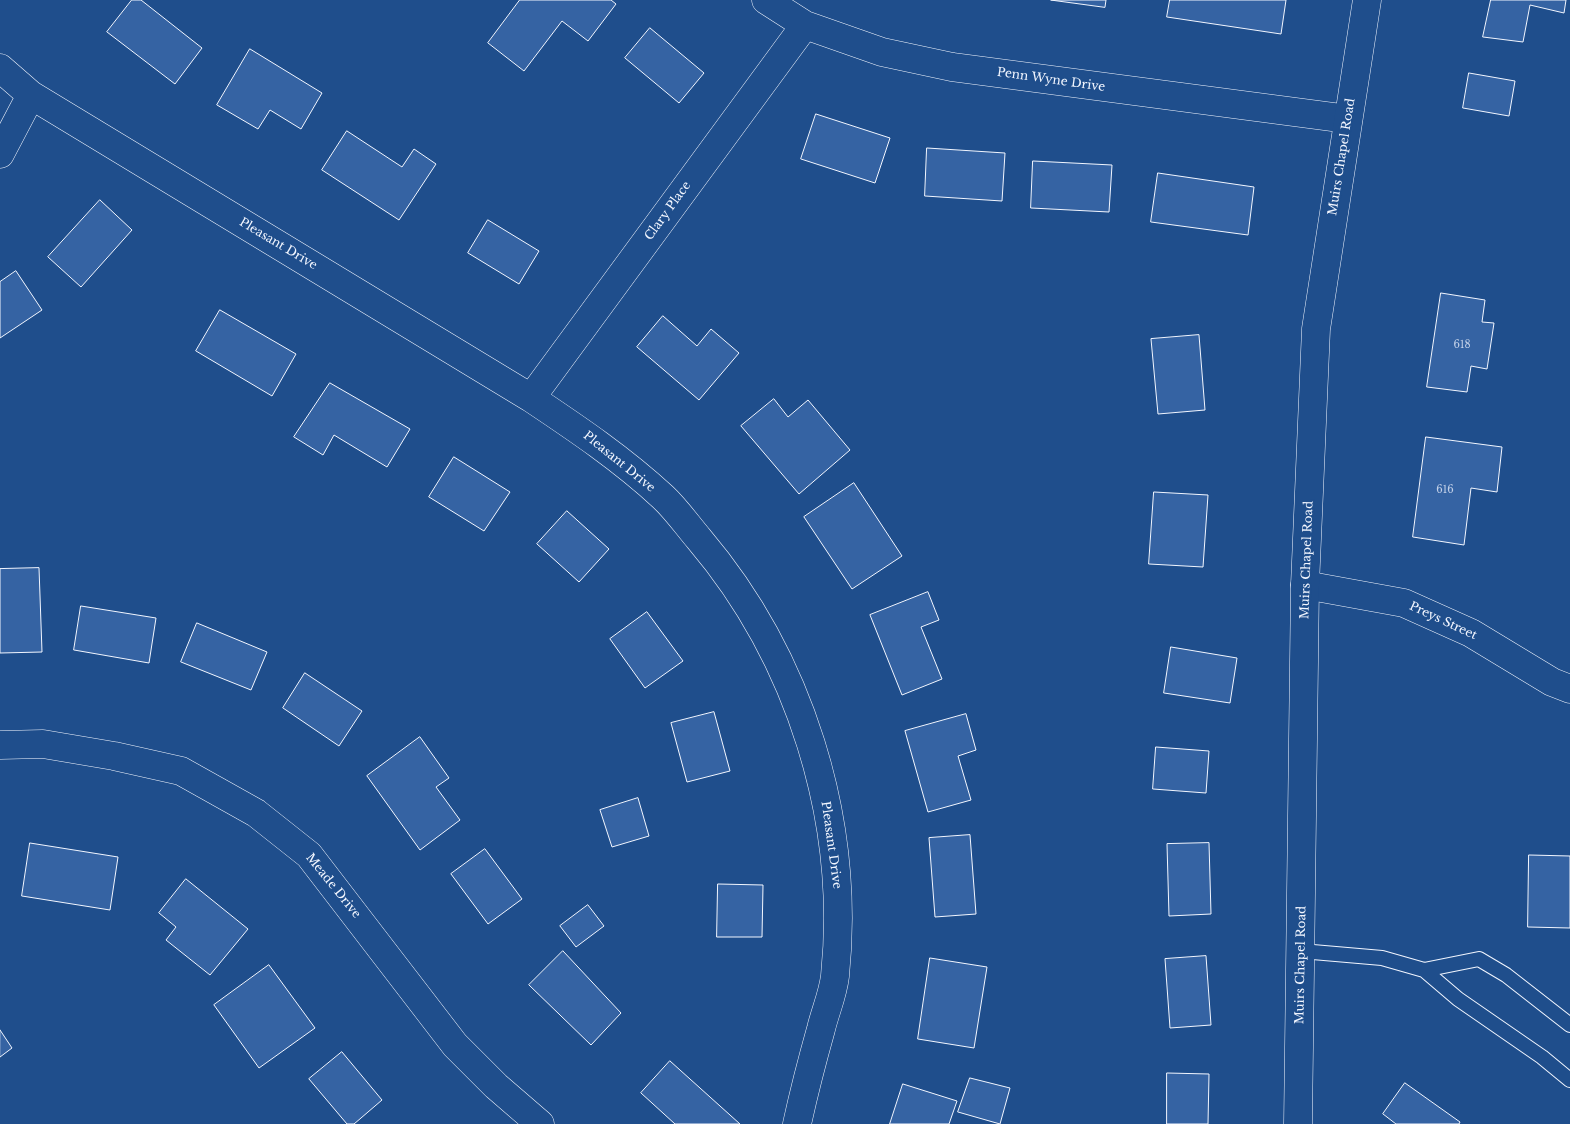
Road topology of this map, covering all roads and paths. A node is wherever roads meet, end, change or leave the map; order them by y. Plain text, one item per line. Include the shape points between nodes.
1 (766, 0) edge
2 (1367, 0) edge
3 (805, 25) junction
4 (0, 68) edge
5 (31, 95) junction
6 (1348, 119) junction
7 (0, 154) edge
8 (531, 398) junction
9 (1305, 585) junction
10 (1570, 688) edge
11 (0, 745) edge
12 (1302, 951) junction
13 (1424, 970) junction
14 (1570, 1025) edge
15 (1570, 1080) edge
16 (540, 1124) edge
17 (797, 1124) edge
18 (1298, 1124) edge

1 - 3 street, Penn Wyne Drive
2 - 6 street, Muirs Chapel Road
3 - 6 street, Penn Wyne Drive via 882,52 952,67
3 - 8 street, Clary Place
4 - 5 street, Pleasant Drive
5 - 7 street
5 - 8 street, Pleasant Drive
6 - 9 street, Muirs Chapel Road via 1316,328
8 - 17 street, Pleasant Drive via 596,441 664,498 720,564 764,630 806,724 828,810 838,890 835,978
9 - 10 street, Preys Street via 1404,603 1471,633 1552,682
9 - 12 street, Muirs Chapel Road
11 - 16 street, Meade Drive via 43,744 181,771 256,812 310,855 455,1045
12 - 13 lane via 1382,958
12 - 18 street, Muirs Chapel Road
13 - 14 lane via 1479,959 1506,975
13 - 15 lane via 1458,999

